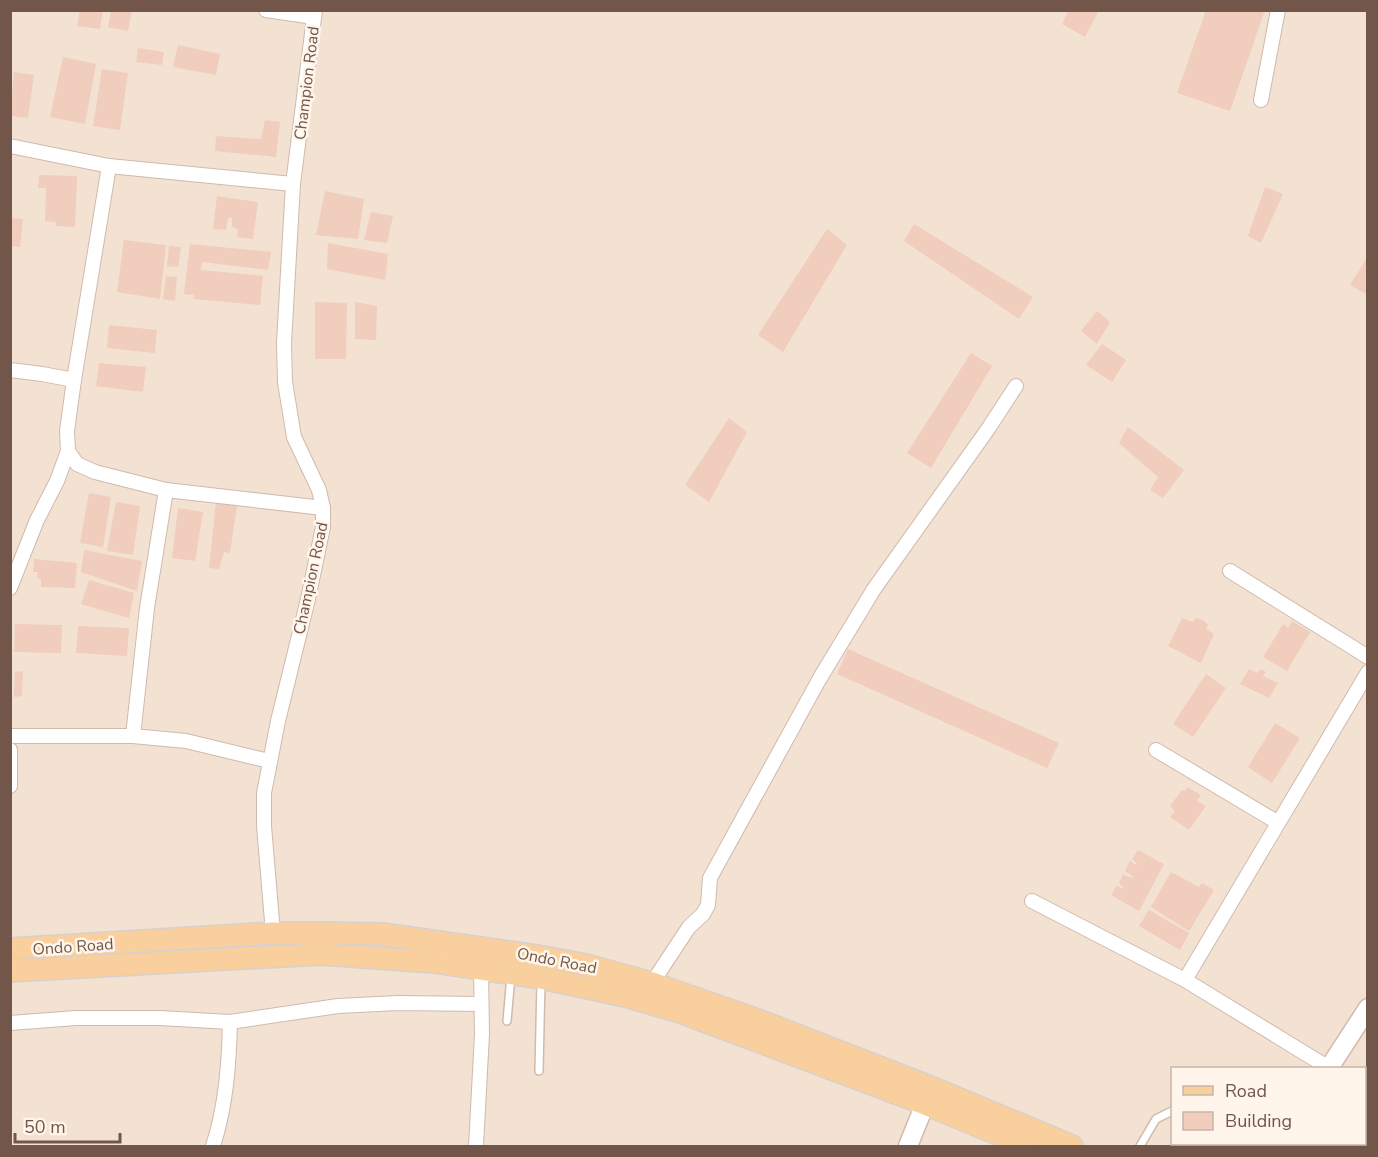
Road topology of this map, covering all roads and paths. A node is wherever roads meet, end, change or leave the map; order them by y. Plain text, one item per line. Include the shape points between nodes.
1 (266, 10) edge
2 (1278, 10) edge
3 (314, 14) edge
4 (1261, 100) dead end
5 (10, 146) edge
6 (109, 166) junction
7 (293, 184) junction
8 (10, 370) edge
9 (74, 380) junction
10 (1016, 386) dead end
11 (68, 451) junction
12 (166, 490) junction
13 (323, 508) junction
14 (1230, 571) dead end
15 (10, 588) edge
16 (1368, 657) edge
17 (1368, 672) edge
18 (10, 736) edge
19 (133, 736) junction
20 (1156, 750) dead end
21 (11, 758) edge
22 (269, 761) junction
23 (10, 786) edge
24 (1277, 822) junction
25 (1032, 901) dead end
26 (273, 933) junction
27 (10, 950) edge
28 (514, 952) junction
29 (481, 968) junction
30 (10, 971) edge
31 (512, 973) junction
32 (541, 978) junction
33 (1185, 980) junction
34 (651, 983) junction
35 (481, 1004) junction
36 (1368, 1008) edge
37 (507, 1021) dead end
38 (230, 1022) junction
39 (10, 1023) edge
40 (845, 1063) junction
41 (1327, 1067) edge
42 (1330, 1067) edge
43 (539, 1071) dead end
44 (925, 1104) junction
45 (1171, 1112) edge
46 (213, 1146) edge
47 (476, 1146) edge
48 (908, 1146) edge
49 (1027, 1146) edge
50 (1072, 1146) edge
51 (1140, 1146) edge

1 - 3 street
2 - 4 street
3 - 7 street, Champion Road
5 - 6 street
6 - 7 street
6 - 9 street
7 - 13 street, Champion Road via 285,382 294,437 319,490
8 - 9 street
9 - 11 street
10 - 34 street via 874,589 820,678 710,878 708,905 703,914 689,927
11 - 12 street via 77,464 95,472
11 - 15 street
12 - 13 street
12 - 19 street via 147,608
13 - 22 street, Champion Road via 323,527 308,599
14 - 16 street
17 - 24 street
18 - 19 street
19 - 22 street via 186,741
20 - 24 street
21 - 23 street
22 - 26 street, Champion Road via 264,826
24 - 33 street
25 - 33 street
26 - 27 main road, Ondo Road
26 - 28 main road, Ondo Road via 382,934
28 - 31 lane
28 - 34 main road, Ondo Road via 586,965
29 - 30 main road, Ondo Road via 321,954
29 - 31 main road, Ondo Road
29 - 35 street
31 - 32 main road, Ondo Road
31 - 37 lane
32 - 40 main road, Ondo Road via 625,996
32 - 43 lane
33 - 41 street
34 - 40 main road, Ondo Road via 758,1020
35 - 38 street via 338,1006
35 - 47 street
36 - 42 street
38 - 39 street via 76,1018
38 - 46 street via 229,1066
40 - 44 main road, Ondo Road
40 - 50 main road, Ondo Road
44 - 48 street
44 - 49 main road, Ondo Road
45 - 51 lane via 1156,1119

